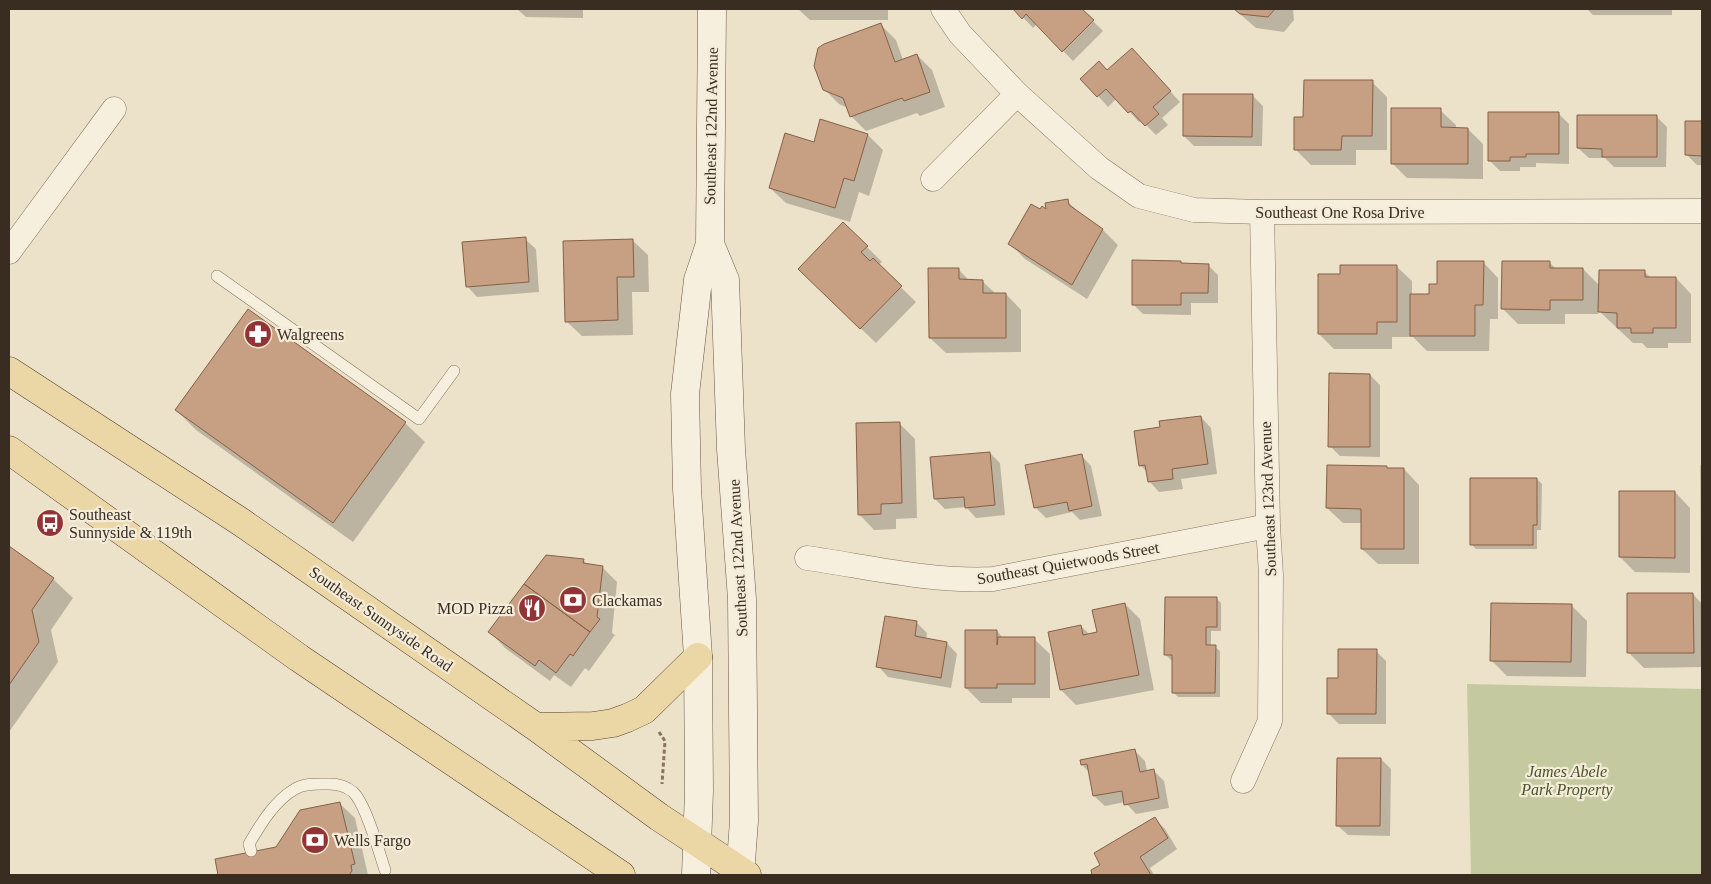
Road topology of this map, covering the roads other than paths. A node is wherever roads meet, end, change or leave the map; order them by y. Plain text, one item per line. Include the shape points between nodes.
1 (712, 9) edge
2 (943, 9) edge
3 (1017, 94) junction
4 (114, 109) dead end
5 (933, 179) dead end
6 (1262, 212) junction
7 (1702, 212) edge
8 (710, 244) junction
9 (9, 252) edge
10 (217, 276) dead end
11 (9, 371) edge
12 (454, 371) dead end
13 (9, 450) edge
14 (1268, 526) junction
15 (807, 558) dead end
16 (698, 657) junction
17 (536, 727) junction
18 (1243, 781) dead end
19 (697, 843) junction
20 (251, 851) dead end
21 (385, 870) dead end
22 (743, 874) edge
23 (621, 875) edge
24 (696, 875) edge

1 - 8 main road, Southeast 122nd Avenue
2 - 3 street, Southeast One Rosa Drive via 960,34
3 - 5 street
3 - 6 street, Southeast One Rosa Drive via 1099,168 1139,196 1194,210
4 - 9 street
6 - 7 street, Southeast One Rosa Drive
6 - 14 street, Southeast 123rd Avenue
8 - 16 main road, Southeast 122nd Avenue via 698,280 685,394 687,489
8 - 22 main road, Southeast 122nd Avenue via 725,280 730,449 742,600
10 - 12 lane via 419,419
11 - 17 main road, Southeast Sunnyside Road via 241,522
13 - 23 main road via 299,658
14 - 15 street, Southeast Quietwoods Street via 993,579 939,578
14 - 18 street, Southeast 123rd Avenue via 1270,721
16 - 17 main road via 644,710 627,718 593,726
16 - 19 main road, Southeast 122nd Avenue
17 - 19 main road, Southeast Sunnyside Road
19 - 22 main road, Southeast Sunnyside Road
19 - 24 main road, Southeast 122nd Avenue
20 - 21 lane via 249,844 263,822 296,788 339,784 354,793 363,809

